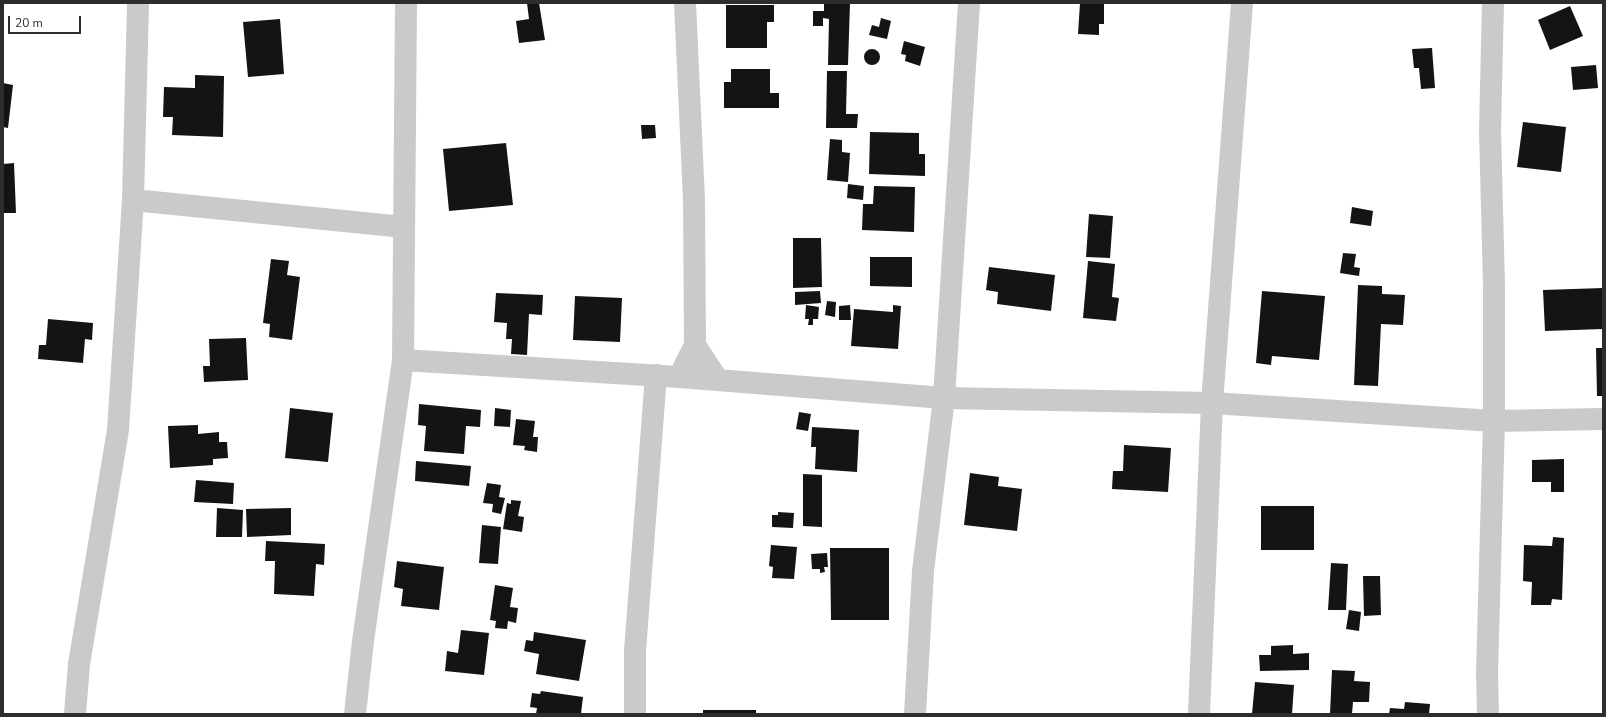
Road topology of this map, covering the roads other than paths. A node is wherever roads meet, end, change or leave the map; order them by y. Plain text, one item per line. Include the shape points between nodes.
1 (138, 3) edge
2 (406, 3) edge
3 (685, 3) edge
4 (969, 3) edge
5 (1242, 3) edge
6 (1493, 3) edge
7 (133, 200) junction
8 (404, 227) junction
9 (694, 345) junction
10 (403, 360) junction
11 (656, 375) junction
12 (679, 377) junction
13 (718, 380) junction
14 (944, 398) junction
15 (1212, 403) junction
16 (1603, 419) edge
17 (1494, 421) junction
18 (75, 714) edge
19 (355, 714) edge
20 (634, 714) edge
21 (915, 714) edge
22 (1199, 714) edge
23 (1488, 714) edge

1 - 7 street
2 - 8 street
3 - 9 street via 694,200
4 - 14 street
5 - 15 street
6 - 17 street via 1490,130
7 - 8 street
7 - 18 street via 118,430 79,664
8 - 10 street
9 - 12 street
9 - 13 street
10 - 11 street
10 - 19 street
11 - 12 street
11 - 20 street via 635,651
12 - 13 street
13 - 14 street
14 - 15 street
14 - 21 street via 924,570
15 - 17 street
15 - 22 street
16 - 17 street
17 - 23 street

